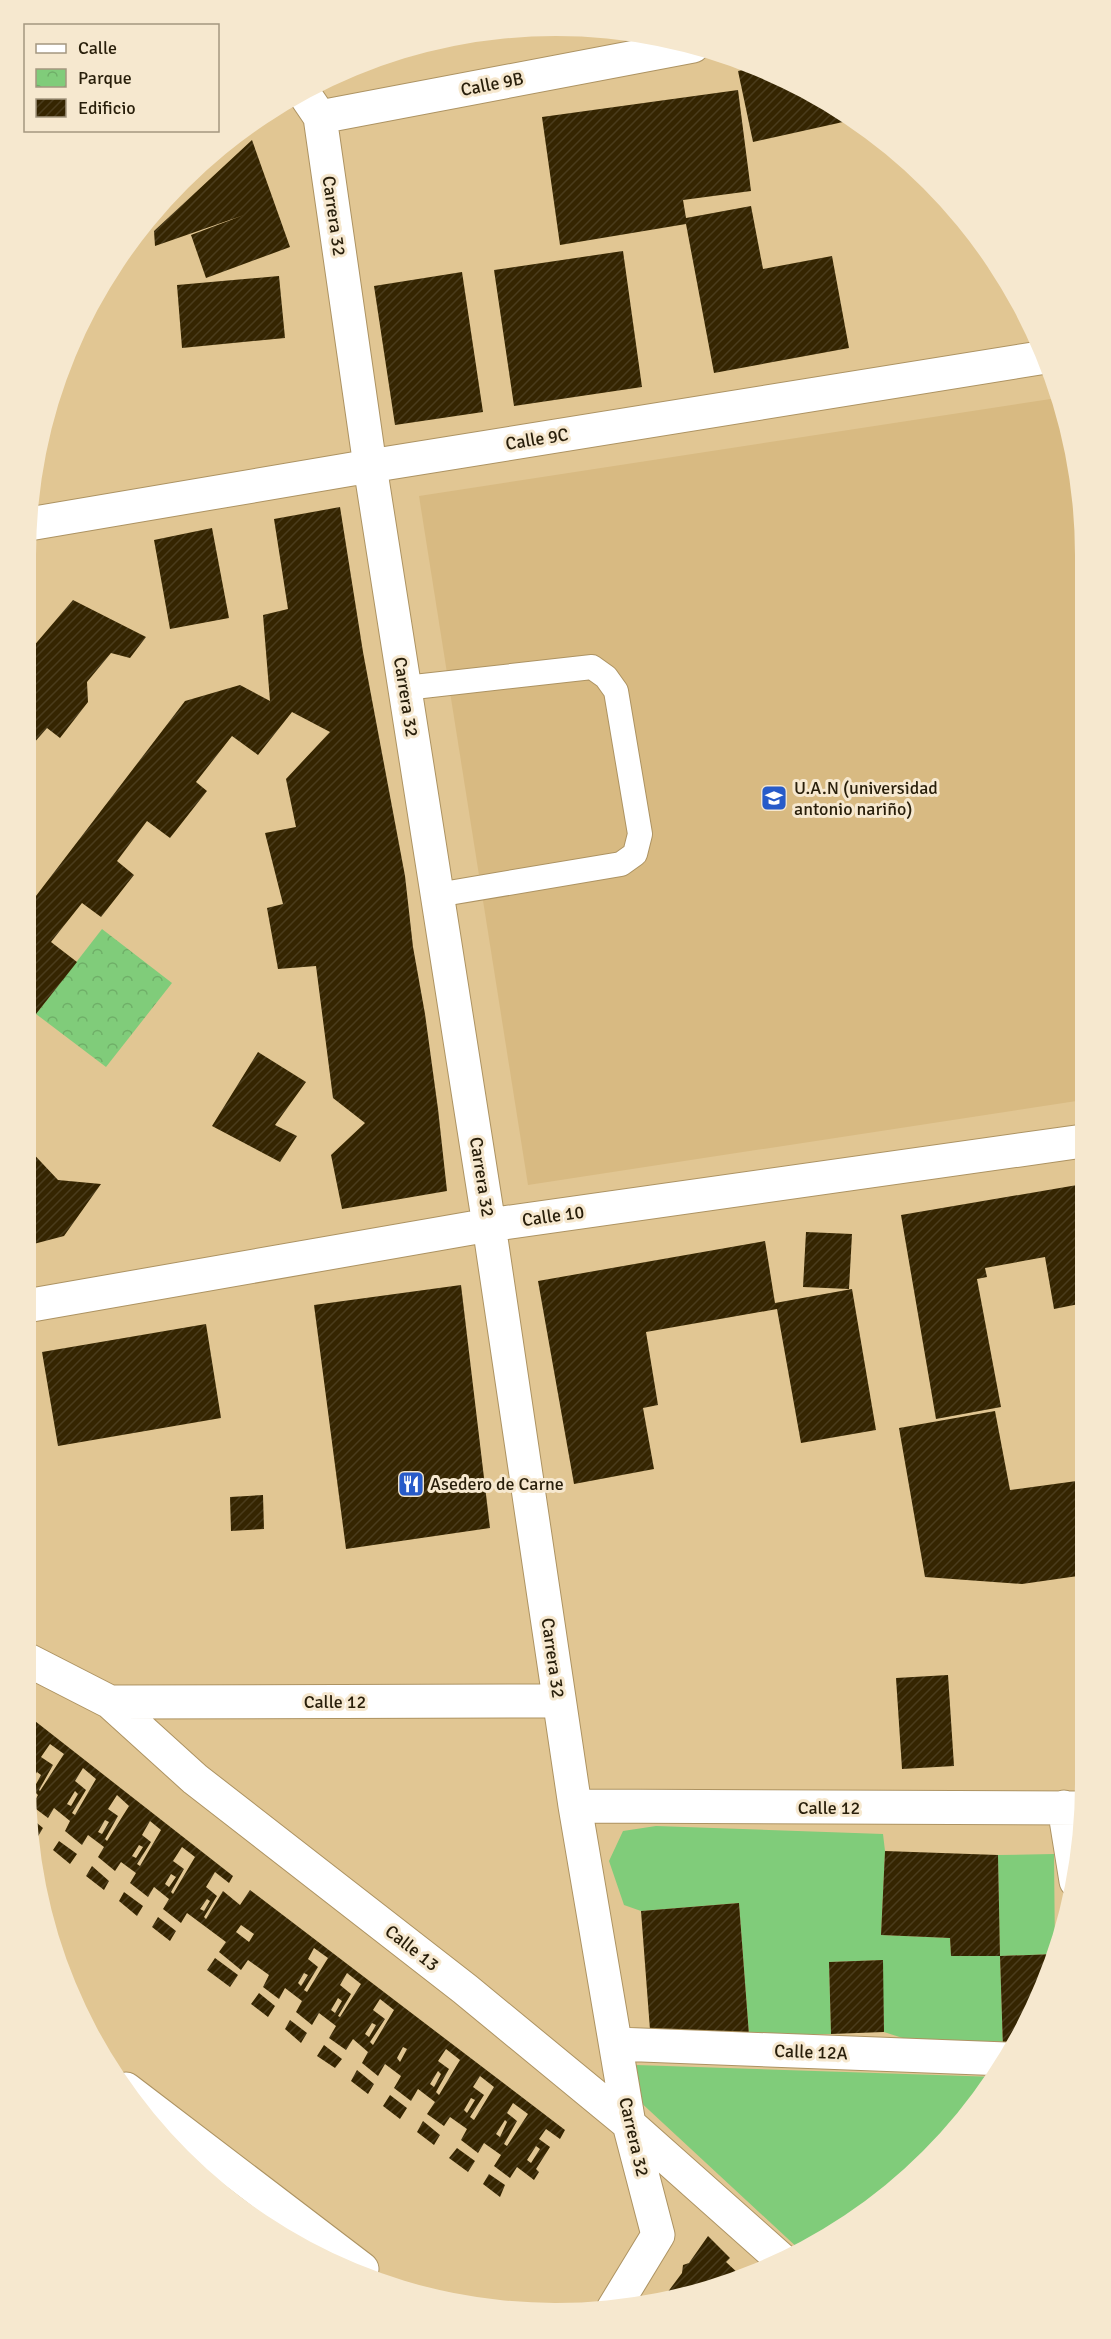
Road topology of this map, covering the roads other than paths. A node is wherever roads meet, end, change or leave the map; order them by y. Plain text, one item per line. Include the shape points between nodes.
1 (671, 49) edge
2 (311, 105) edge
3 (1036, 359) edge
4 (370, 466) junction
5 (37, 523) edge
6 (405, 688) junction
7 (437, 895) junction
8 (1075, 1142) edge
9 (489, 1224) junction
10 (36, 1304) edge
11 (36, 1664) edge
12 (559, 1701) junction
13 (110, 1702) junction
14 (575, 1806) junction
15 (1073, 1807) edge
16 (616, 2044) junction
17 (995, 2060) edge
18 (163, 2124) edge
19 (629, 2124) junction
20 (191, 2150) edge
21 (775, 2254) edge
22 (347, 2258) edge
23 (620, 2299) edge

1 - 2 street, Calle 9B
2 - 4 street, Carrera 32
3 - 4 street, Calle 9C
4 - 5 street, Calle 9C
4 - 6 street, Carrera 32
6 - 7 street, Carrera 32
6 - 7 lane via 592,667 616,691 640,834 635,854 621,864
7 - 9 street, Carrera 32
8 - 9 street, Calle 10
9 - 10 street, Calle 10
9 - 12 street, Carrera 32
11 - 13 street, Calle 13
12 - 13 street, Calle 12
12 - 14 street, Carrera 32
13 - 19 street, Calle 13 via 195,1779 465,1989
14 - 15 street, Calle 12
14 - 16 street, Carrera 32
16 - 17 street, Calle 12A
16 - 19 street, Carrera 32
18 - 20 street
19 - 21 street, Calle 13
19 - 23 street, Carrera 32 via 658,2235
20 - 22 street

